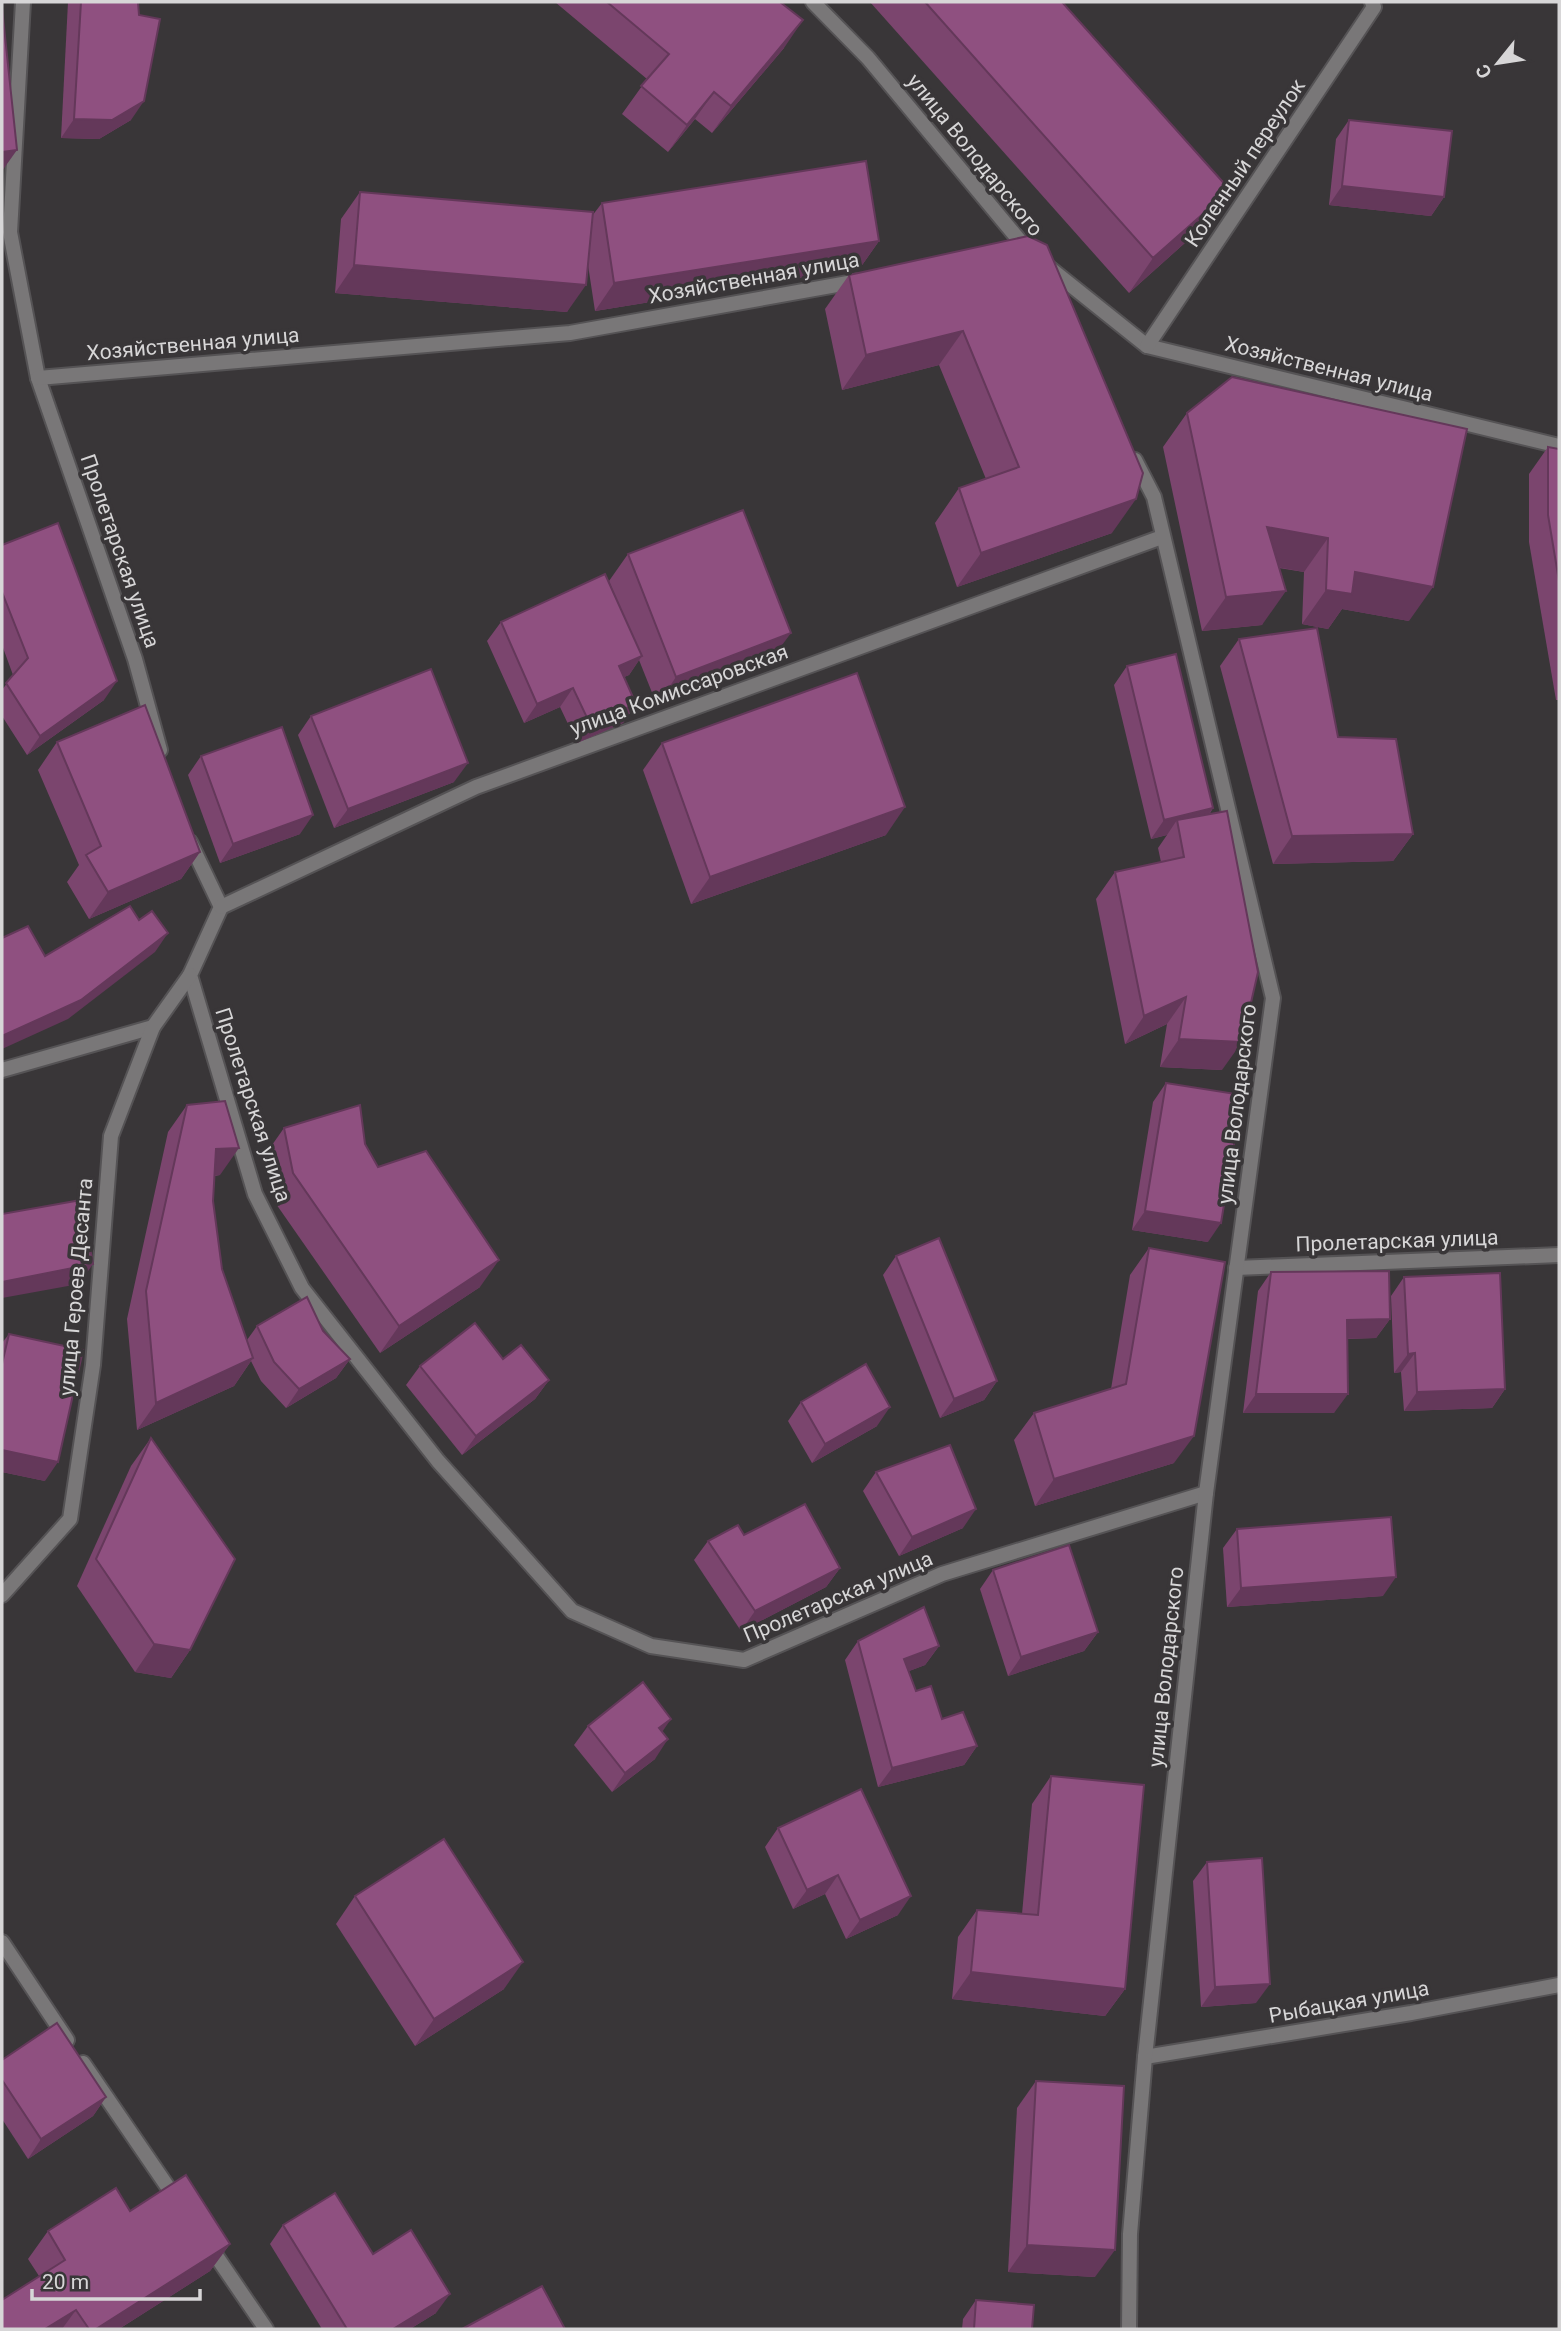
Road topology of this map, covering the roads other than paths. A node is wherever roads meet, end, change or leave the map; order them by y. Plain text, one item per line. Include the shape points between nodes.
1 (23, 2) edge
2 (813, 2) edge
3 (1372, 2) edge
4 (6, 232) edge
5 (1021, 252) junction
6 (880, 277) edge
7 (1047, 288) edge
8 (1147, 346) junction
9 (38, 378) junction
10 (1559, 446) edge
11 (1129, 448) edge
12 (1162, 537) junction
13 (164, 765) edge
14 (184, 829) edge
15 (221, 907) junction
16 (190, 975) junction
17 (153, 1027) junction
18 (2, 1070) edge
19 (1559, 1255) edge
20 (1236, 1268) junction
21 (1206, 1493) junction
22 (2, 1595) edge
23 (2, 1942) edge
24 (1559, 1985) edge
25 (1145, 2057) junction
26 (266, 2329) edge
27 (1129, 2329) edge

1 - 4 street, Пролетарская улица
2 - 5 street, улица Володарского via 868,58
3 - 8 street, Коленный переулок via 1374,7
4 - 9 street, Пролетарская улица
5 - 7 street, улица Володарского
5 - 8 street, Хозяйственная улица
6 - 9 street, Хозяйственная улица via 570,333
8 - 10 street, Хозяйственная улица
9 - 13 street, Пролетарская улица via 135,659
11 - 12 street, улица Володарского via 1154,497
12 - 15 street, улица Комиссаровская via 476,787
12 - 20 street, улица Володарского via 1273,998
14 - 15 street
15 - 16 street
16 - 17 street, улица Героев Десанта
16 - 21 street, Пролетарская улица via 255,1194 302,1288 438,1461 572,1611 651,1646 744,1660 942,1574
17 - 18 street
17 - 22 street, улица Героев Десанта via 111,1136 93,1365 70,1519
19 - 20 street, Пролетарская улица
20 - 21 street, улица Володарского
21 - 25 street, улица Володарского
23 - 26 street
24 - 25 street, Рыбацкая улица
25 - 27 street, улица Володарского via 1130,2234

